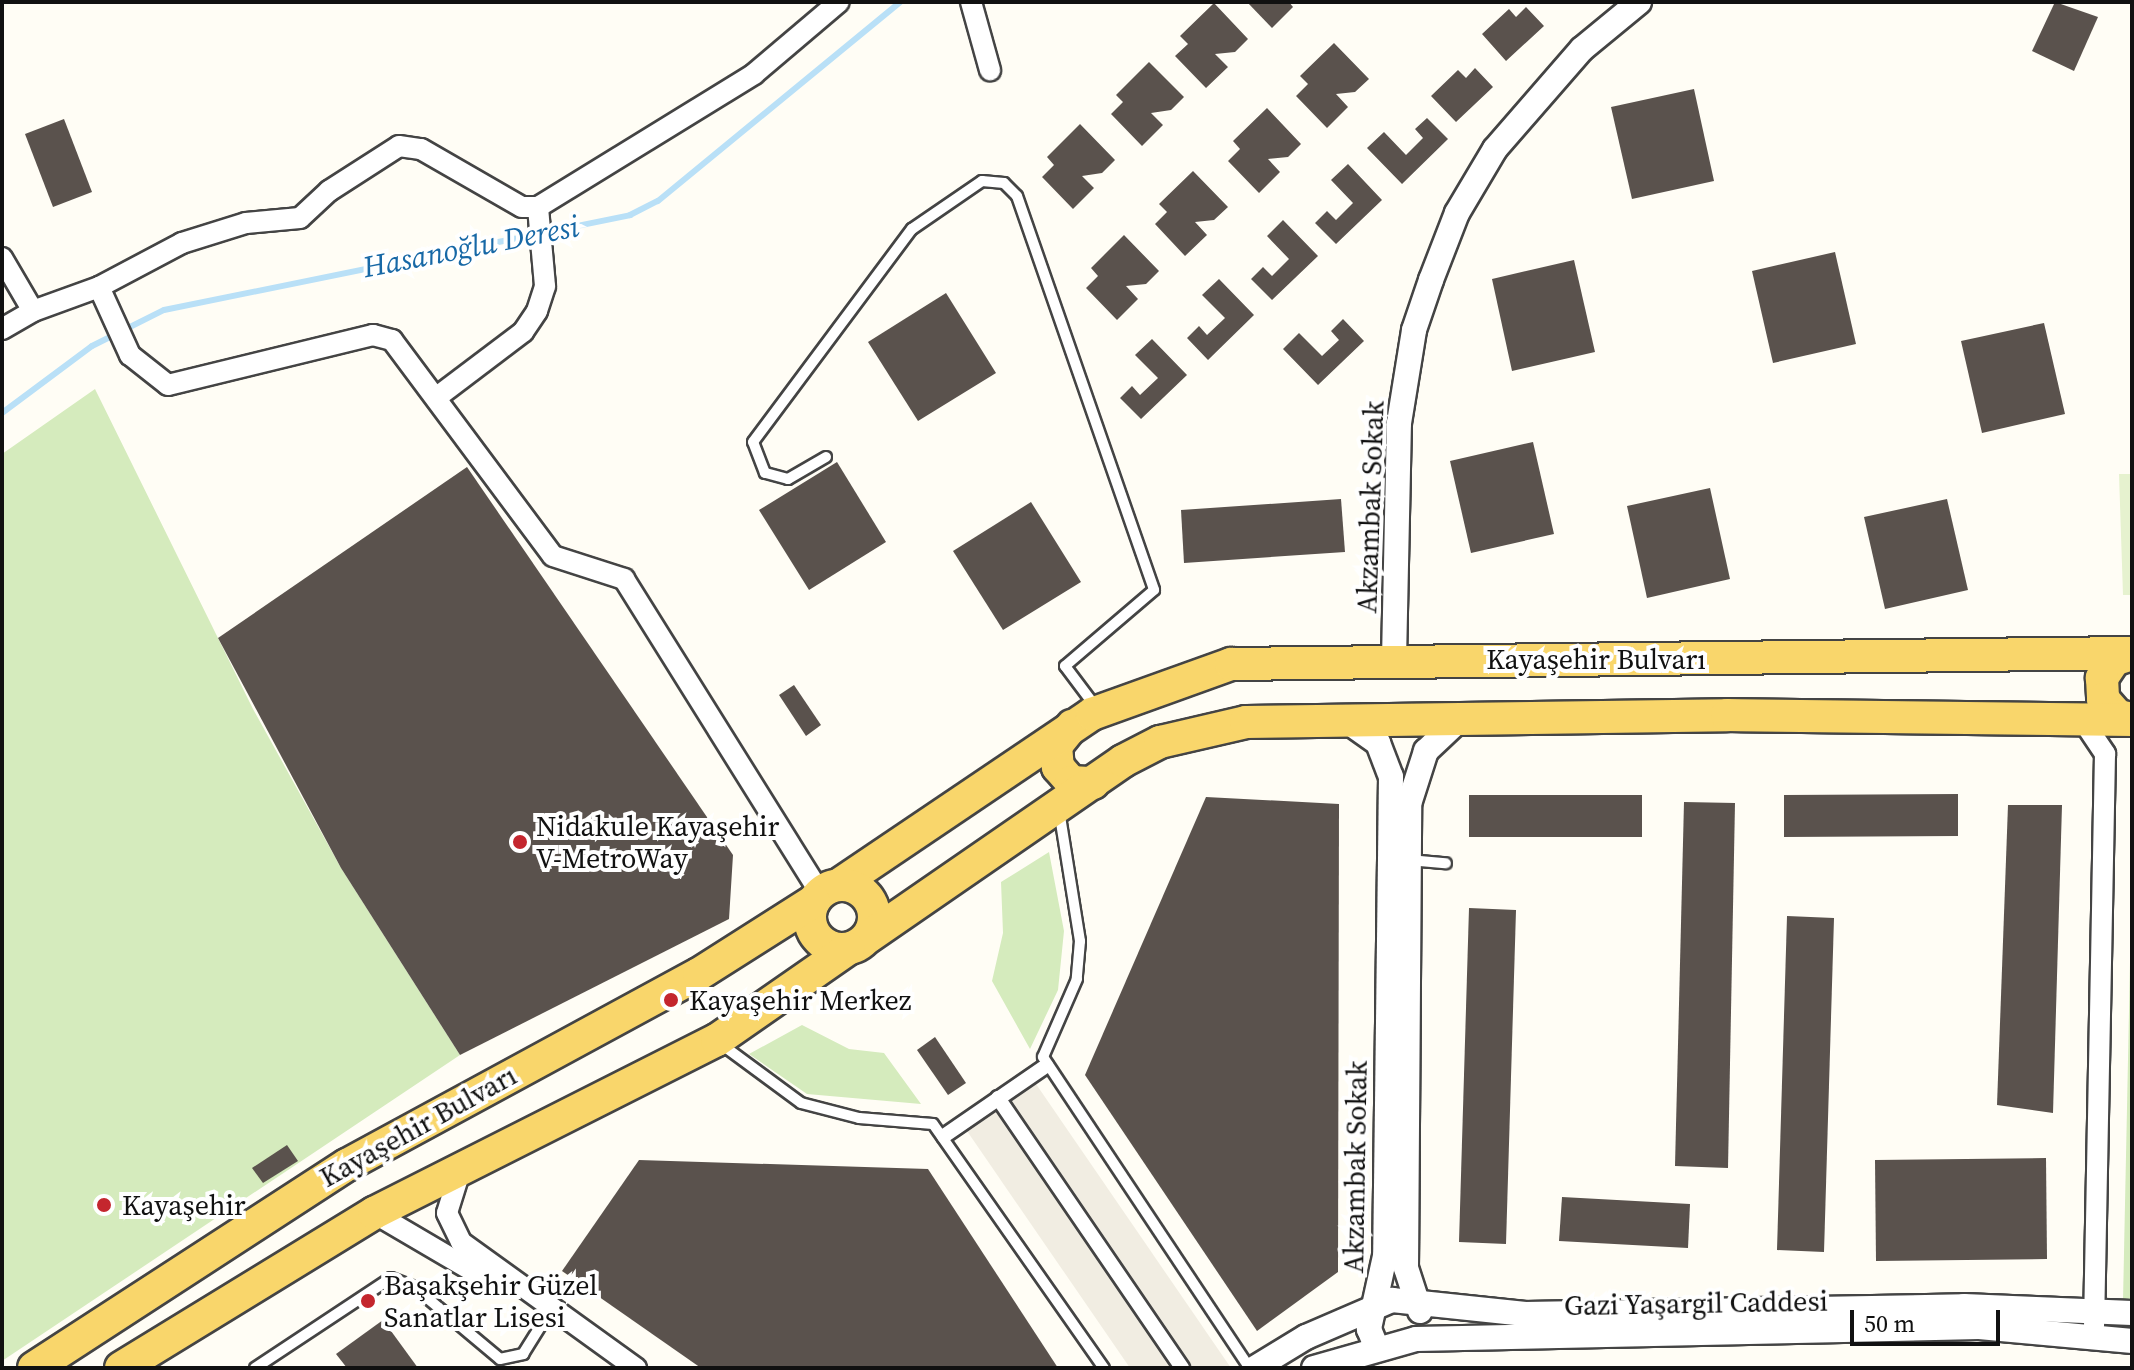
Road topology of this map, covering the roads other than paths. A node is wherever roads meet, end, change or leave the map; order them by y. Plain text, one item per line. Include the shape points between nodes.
1 (839, 2) edge
2 (971, 2) edge
3 (1639, 2) edge
4 (990, 70) dead end
5 (539, 216) junction
6 (2, 258) edge
7 (99, 287) junction
8 (33, 311) junction
9 (2, 329) edge
10 (437, 397) junction
11 (826, 457) dead end
12 (2132, 654) edge
13 (1394, 660) junction
14 (1086, 718) junction
15 (1341, 718) junction
16 (1460, 719) junction
17 (2132, 720) edge
18 (2083, 721) junction
19 (1078, 779) junction
20 (1059, 807) junction
21 (1399, 860) junction
22 (1446, 863) dead end
23 (825, 893) junction
24 (858, 943) junction
25 (717, 1040) junction
26 (1046, 1066) junction
27 (998, 1098) junction
28 (944, 1136) junction
29 (462, 1168) junction
30 (374, 1213) junction
31 (1415, 1303) junction
32 (1378, 1305) junction
33 (2095, 1309) junction
34 (2132, 1313) edge
35 (1858, 1319) junction
36 (544, 1320) junction
37 (2093, 1335) junction
38 (1416, 1339) junction
39 (2132, 1341) edge
40 (1376, 1346) junction
41 (34, 1368) edge
42 (121, 1368) edge
43 (255, 1368) edge
44 (615, 1368) edge
45 (636, 1368) edge
46 (1104, 1368) edge
47 (1182, 1368) edge
48 (1253, 1368) edge
49 (1314, 1368) edge

1 - 5 street via 754,74
2 - 4 street
3 - 13 street, Akzambak Sokak via 1573,58 1495,149 1457,213 1431,280 1414,330 1399,423
5 - 7 street via 421,149 399,146 329,191 300,218 246,223 182,243
5 - 10 street via 545,286 523,332
6 - 8 street
7 - 8 street
7 - 10 street via 130,355 168,385 373,335 392,340
8 - 9 street
10 - 23 street via 553,556 624,579
11 - 14 lane via 788,479 765,473 753,442 912,229 982,181 1004,183 1017,196 1154,590 1065,666
12 - 13 main road, Kayaşehir Bulvarı
12 - 17 main road via 2114,660 2102,678 2103,699 2118,716
13 - 14 main road, Kayaşehir Bulvarı via 1231,664
14 - 19 main road via 1056,746
14 - 23 main road, Kayaşehir Bulvarı
15 - 16 main road, Kayaşehir Bulvarı
15 - 19 main road, Kayaşehir Bulvarı via 1202,731 1160,742
15 - 21 street, Akzambak Sokak via 1378,743 1387,762
16 - 18 main road, Kayaşehir Bulvarı
16 - 21 street, Akzambak Sokak via 1419,763
17 - 18 main road, Kayaşehir Bulvarı
18 - 33 street via 2105,754
19 - 20 main road, Kayaşehir Bulvarı
20 - 24 main road, Kayaşehir Bulvarı
20 - 26 lane via 1080,941 1077,979 1045,1048
21 - 22 lane
21 - 31 street, Akzambak Sokak via 1406,1268
21 - 32 street, Akzambak Sokak via 1385,1256
23 - 24 main road via 814,932 828,946
23 - 24 main road via 869,898 875,919
23 - 41 main road, Kayaşehir Bulvarı via 699,974 270,1211
24 - 25 main road, Kayaşehir Bulvarı
25 - 28 lane via 801,1103 859,1118 929,1122
25 - 29 main road, Kayaşehir Bulvarı
26 - 27 street
26 - 48 lane
27 - 28 street
27 - 47 street
28 - 46 lane
29 - 30 main road, Kayaşehir Bulvarı
29 - 45 street via 447,1213 461,1242
30 - 36 street via 412,1229
30 - 42 main road, Kayaşehir Bulvarı
31 - 32 street
31 - 35 street via 1525,1314
31 - 38 street, Akzambak Sokak via 1423,1321
32 - 40 street, Akzambak Sokak via 1369,1329
32 - 48 street
33 - 34 street
33 - 35 street
33 - 37 street
35 - 37 street, Gazi Yaşargil Caddesi
35 - 38 street, Gazi Yaşargil Caddesi
36 - 43 lane via 523,1354 500,1359 414,1287 391,1278
36 - 44 street
37 - 39 street, Gazi Yaşargil Caddesi
38 - 40 street, Gazi Yaşargil Caddesi
40 - 49 street, Gazi Yaşargil Caddesi

